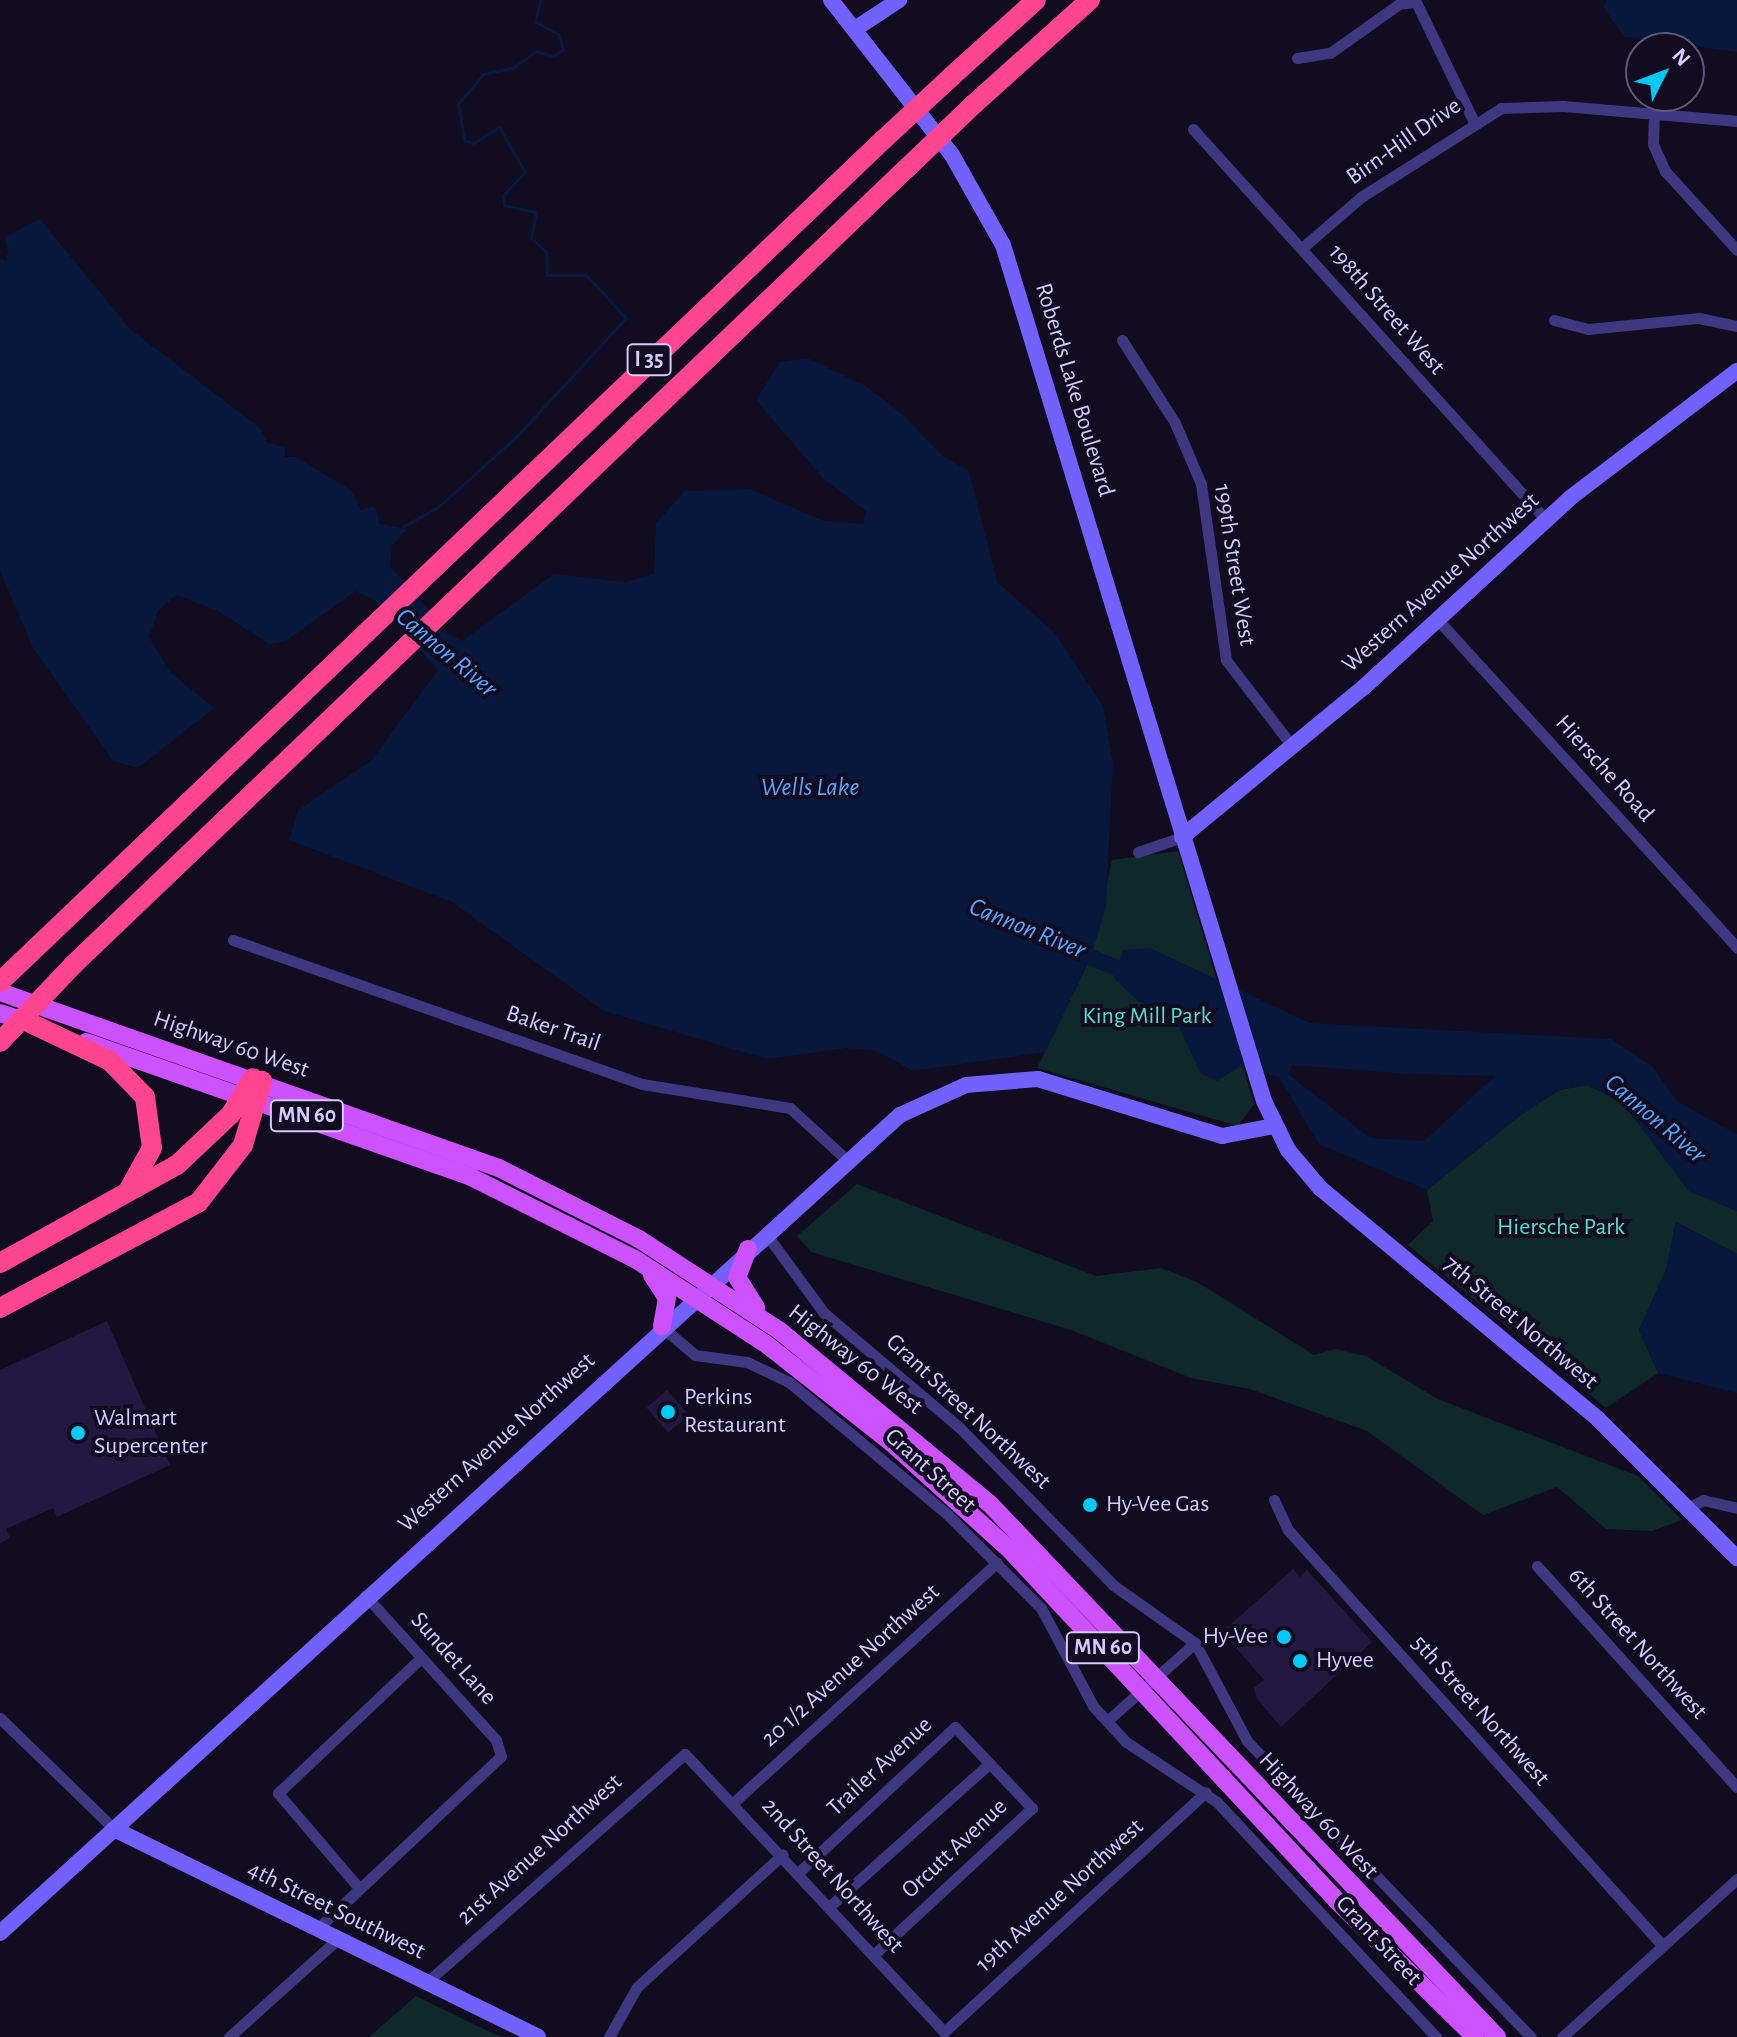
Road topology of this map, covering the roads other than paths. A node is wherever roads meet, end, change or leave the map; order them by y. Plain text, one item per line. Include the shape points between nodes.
1 (831, 0) edge
2 (899, 0) edge
3 (1036, 0) edge
4 (1090, 0) edge
5 (1415, 1) edge
6 (855, 29) junction
7 (1297, 58) dead end
8 (1654, 114) junction
9 (1473, 120) junction
10 (1737, 121) edge
11 (1193, 129) dead end
12 (1302, 248) junction
13 (1737, 250) edge
14 (1554, 320) dead end
15 (1737, 326) edge
16 (1122, 340) dead end
17 (1737, 371) edge
18 (1546, 520) junction
19 (1438, 620) junction
20 (1292, 746) junction
21 (1182, 837) junction
22 (1138, 852) dead end
23 (233, 940) dead end
24 (1737, 948) edge
25 (73, 965) junction
26 (0, 979) edge
27 (0, 992) edge
28 (0, 1013) edge
29 (28, 1022) junction
30 (0, 1031) edge
31 (0, 1042) edge
32 (254, 1088) junction
33 (1274, 1126) junction
34 (847, 1160) junction
35 (113, 1203) junction
36 (766, 1234) junction
37 (748, 1249) junction
38 (635, 1259) junction
39 (0, 1263) edge
40 (711, 1283) junction
41 (696, 1296) junction
42 (0, 1308) edge
43 (662, 1327) junction
44 (780, 1331) junction
45 (1274, 1500) dead end
46 (1688, 1508) junction
47 (1737, 1508) edge
48 (1737, 1558) edge
49 (997, 1563) junction
50 (1537, 1566) dead end
51 (365, 1595) junction
52 (1195, 1643) junction
53 (421, 1658) junction
54 (1157, 1677) junction
55 (1141, 1689) junction
56 (0, 1718) edge
57 (1107, 1721) junction
58 (685, 1754) joint
59 (989, 1764) junction
60 (1737, 1787) edge
61 (1206, 1792) junction
62 (735, 1801) junction
63 (114, 1829) junction
64 (783, 1854) junction
65 (799, 1872) junction
66 (1737, 1879) edge
67 (359, 1888) junction
68 (830, 1906) junction
69 (318, 1928) junction
70 (0, 1933) edge
71 (338, 1939) junction
72 (1663, 1946) junction
73 (873, 1955) junction
74 (427, 1982) junction
75 (944, 2032) joint
76 (229, 2037) edge
77 (538, 2037) edge
78 (609, 2037) edge
79 (1436, 2037) edge
80 (1475, 2037) edge
81 (1497, 2037) edge
82 (1531, 2037) edge
83 (1562, 2037) edge

1 - 6 street, Roberds Lake Boulevard
2 - 6 street
3 - 26 highway, I 35, bridge
4 - 25 highway, I 35, bridge via 974,104
5 - 7 street via 1399,4 1330,53
5 - 9 street
6 - 21 street, Roberds Lake Boulevard via 952,155 1003,245
8 - 9 street, Birn-Hill Drive via 1529,105
8 - 10 street, Birn-Hill Drive
8 - 13 street via 1653,144 1665,171
9 - 12 street, Birn-Hill Drive
11 - 12 street, 198th Street West
12 - 18 street, 198th Street West
14 - 15 street via 1588,329 1699,318
16 - 20 street, 199th Street West via 1175,423 1201,484 1226,660
17 - 18 street, Western Avenue Northwest
18 - 19 street, Western Avenue Northwest
19 - 20 street, Western Avenue Northwest
19 - 24 street, Hiersche Road
20 - 21 street, Western Avenue Northwest
21 - 22 street
21 - 33 street, 7th Street Northwest
23 - 34 street, Baker Trail via 642,1084 790,1108
25 - 30 highway, I 35, bridge
25 - 31 highway, bridge
27 - 32 main road, Highway 60 West / MN 60
28 - 29 main road, Highway 60 West / MN 60
29 - 32 main road, Highway 60 West / MN 60
29 - 35 highway via 110,1061 145,1097 152,1148 138,1180
32 - 35 highway via 177,1165
32 - 38 main road, Highway 60 West / MN 60 via 471,1177
32 - 40 main road, Highway 60 West / MN 60 via 499,1168
32 - 42 highway via 231,1166 199,1202
33 - 34 street, Western Avenue Northwest via 1222,1136 1038,1079 989,1080 921,1101
33 - 46 street, 7th Street Northwest via 1320,1188 1598,1419
34 - 36 street, Western Avenue Northwest
35 - 39 highway
36 - 37 street, Western Avenue Northwest
36 - 52 street, Grant Street Northwest via 824,1313 959,1427 1113,1585
37 - 40 street, Western Avenue Northwest
37 - 44 main road via 738,1283
38 - 41 main road, Highway 60 West / MN 60
38 - 43 main road via 666,1292
40 - 41 street, Western Avenue Northwest
40 - 44 main road, Highway 60 West / MN 60
41 - 43 street, Western Avenue Northwest
41 - 55 main road, Highway 60 West / MN 60 via 830,1392 953,1496
43 - 49 street, Grant Street via 695,1355 747,1362 789,1382
43 - 51 street, Western Avenue Northwest
44 - 54 main road, Highway 60 West / MN 60 via 990,1504
45 - 72 street, 5th Street Northwest via 1288,1530
46 - 47 street via 1703,1500
46 - 48 street, 7th Street Northwest
49 - 57 street, Grant Street via 1055,1626 1082,1687
49 - 62 street, 20 1/2 Avenue Northwest
50 - 60 street, 6th Street Northwest
51 - 53 street, Sundet Lane
51 - 63 street, Western Avenue Northwest
52 - 54 street
52 - 82 street, Grant Street Northwest via 1247,1741
53 - 67 street via 278,1793
53 - 67 street, Sundet Lane via 496,1740 501,1756
54 - 55 street
54 - 81 main road, Highway 60 West / MN 60
55 - 57 street
55 - 80 main road, Highway 60 West / MN 60
56 - 63 street
57 - 61 street, Grant Street via 1139,1754
58 - 62 street, 2nd Street Northwest
58 - 74 street, 21st Avenue Northwest
59 - 65 street, Trailer Avenue via 955,1727
59 - 68 street
59 - 73 street, Orcutt Avenue via 1032,1808
61 - 75 street, 19th Avenue Northwest
61 - 79 street, Grant Street
62 - 64 street, 2nd Street Northwest
63 - 69 street, 4th Street Southwest
63 - 70 street, Western Avenue Northwest
64 - 65 street, 2nd Street Northwest
64 - 78 street via 637,1987
65 - 68 street, 2nd Street Northwest
66 - 72 street
67 - 69 street
68 - 73 street, 2nd Street Northwest
69 - 71 street, 4th Street Southwest
71 - 74 street, 4th Street Southwest
71 - 76 street
72 - 83 street
73 - 75 street, 2nd Street Northwest
74 - 77 street, 4th Street Southwest

